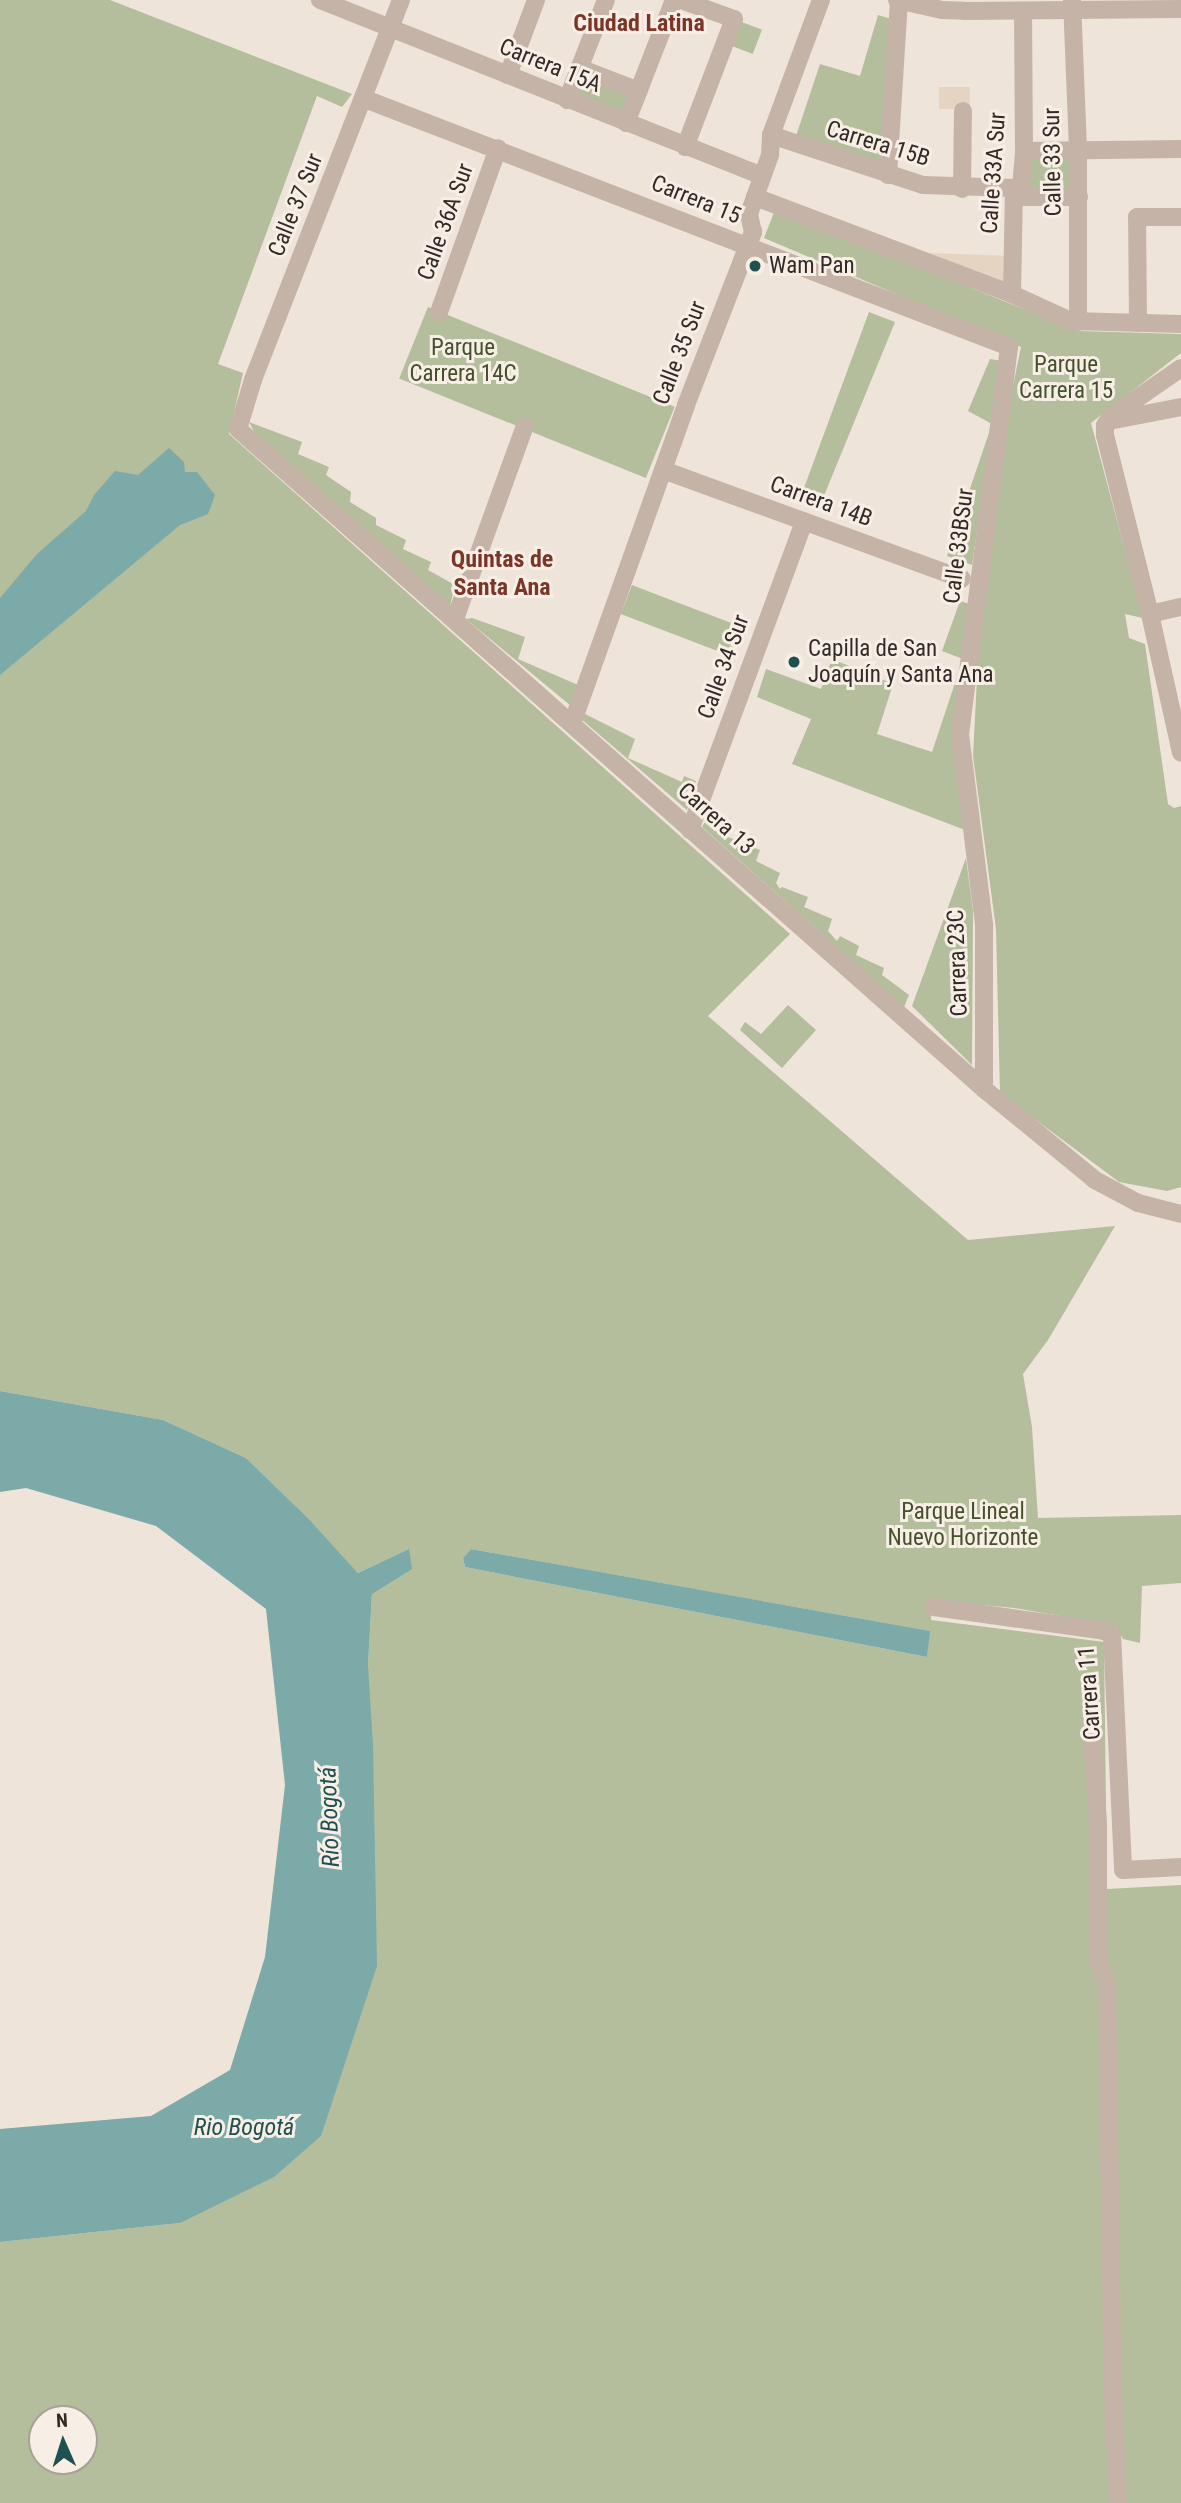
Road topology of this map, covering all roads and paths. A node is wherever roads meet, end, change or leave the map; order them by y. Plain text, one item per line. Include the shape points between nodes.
1 (320, 0) edge
2 (401, 0) edge
3 (536, 0) edge
4 (606, 0) edge
5 (674, 0) edge
6 (681, 0) edge
7 (821, 0) edge
8 (899, 0) edge
9 (1072, 6) edge
10 (1181, 9) edge
11 (1023, 12) junction
12 (390, 28) junction
13 (579, 68) junction
14 (508, 75) junction
15 (639, 91) junction
16 (365, 99) junction
17 (567, 100) junction
18 (963, 111) dead end
19 (626, 123) junction
20 (771, 135) junction
21 (685, 147) junction
22 (498, 148) junction
23 (1181, 149) edge
24 (1024, 150) junction
25 (1078, 150) junction
26 (888, 175) junction
27 (762, 176) junction
28 (962, 189) junction
29 (1014, 193) junction
30 (755, 197) junction
31 (1079, 197) junction
32 (1181, 217) edge
33 (747, 247) junction
34 (1012, 294) junction
35 (439, 312) dead end
36 (1078, 322) junction
37 (1138, 323) junction
38 (1181, 324) edge
39 (1009, 347) joint
40 (1181, 368) edge
41 (1181, 407) edge
42 (1107, 423) junction
43 (525, 426) dead end
44 (238, 429) joint
45 (663, 470) junction
46 (804, 521) junction
47 (962, 579) dead end
48 (1181, 607) edge
49 (1150, 614) junction
50 (455, 619) junction
51 (572, 724) junction
52 (1181, 753) edge
53 (690, 830) junction
54 (972, 835) joint
55 (984, 1089) junction
56 (1177, 1209) edge
57 (934, 1607) dead end
58 (1091, 1723) dead end
59 (1181, 1867) edge
60 (1118, 2503) edge

1 - 12 street, Carrera 15A
2 - 12 street, Calle 37 Sur
3 - 14 street
4 - 13 street
5 - 15 street
6 - 21 street via 734,19
7 - 20 street, Calle 35 Sur
8 - 11 street via 942,10
8 - 26 street
9 - 10 street
9 - 11 street
9 - 25 street, Calle 33 Sur
11 - 24 street, Calle 33A Sur
12 - 14 street, Carrera 15A
12 - 16 street, Calle 37 Sur
13 - 15 street
13 - 17 street
14 - 17 street, Carrera 15A
15 - 19 street
16 - 22 street, Carrera 15
16 - 44 street, Calle 37 Sur via 253,380
17 - 19 street, Carrera 15A
18 - 28 street
19 - 21 street, Carrera 15A
20 - 26 street, Carrera 15B
20 - 27 street, Calle 35 Sur
21 - 27 street, Carrera 15A
22 - 33 street, Carrera 15
22 - 35 street, Calle 36A Sur
23 - 25 street
24 - 25 street
24 - 29 street, Calle 33A Sur via 1021,187
25 - 31 street, Calle 33 Sur
26 - 28 street, Carrera 15B
27 - 30 street, Calle 35 Sur
28 - 29 street, Carrera 15B
29 - 31 street, Carrera 15B
29 - 34 street, Calle 33A Sur
30 - 33 street, Calle 35 Sur via 749,214 753,232
30 - 34 street
31 - 36 street, Calle 33 Sur
32 - 37 street via 1137,217
33 - 39 street, Carrera 15
33 - 45 street, Calle 35 Sur
34 - 36 street
36 - 37 street
37 - 38 street
39 - 54 street, Calle 33BSur via 960,734
40 - 42 street
41 - 42 street
42 - 49 street via 1105,435
43 - 50 street
44 - 50 street, Carrera 13
45 - 46 street, Carrera 14B
45 - 51 street, Calle 35 Sur
46 - 47 street, Carrera 14B
46 - 53 street, Calle 34 Sur
48 - 49 street
49 - 52 street
50 - 51 street, Carrera 13
51 - 53 street, Carrera 13
53 - 55 street, Carrera 13
54 - 55 street, Carrera 23C via 984,925
55 - 56 street, Carrera 13 via 1095,1180 1128,1199
57 - 59 street, Carrera 11 via 1112,1634 1123,1870
58 - 60 street via 1098,1824 1098,1957 1107,1987

